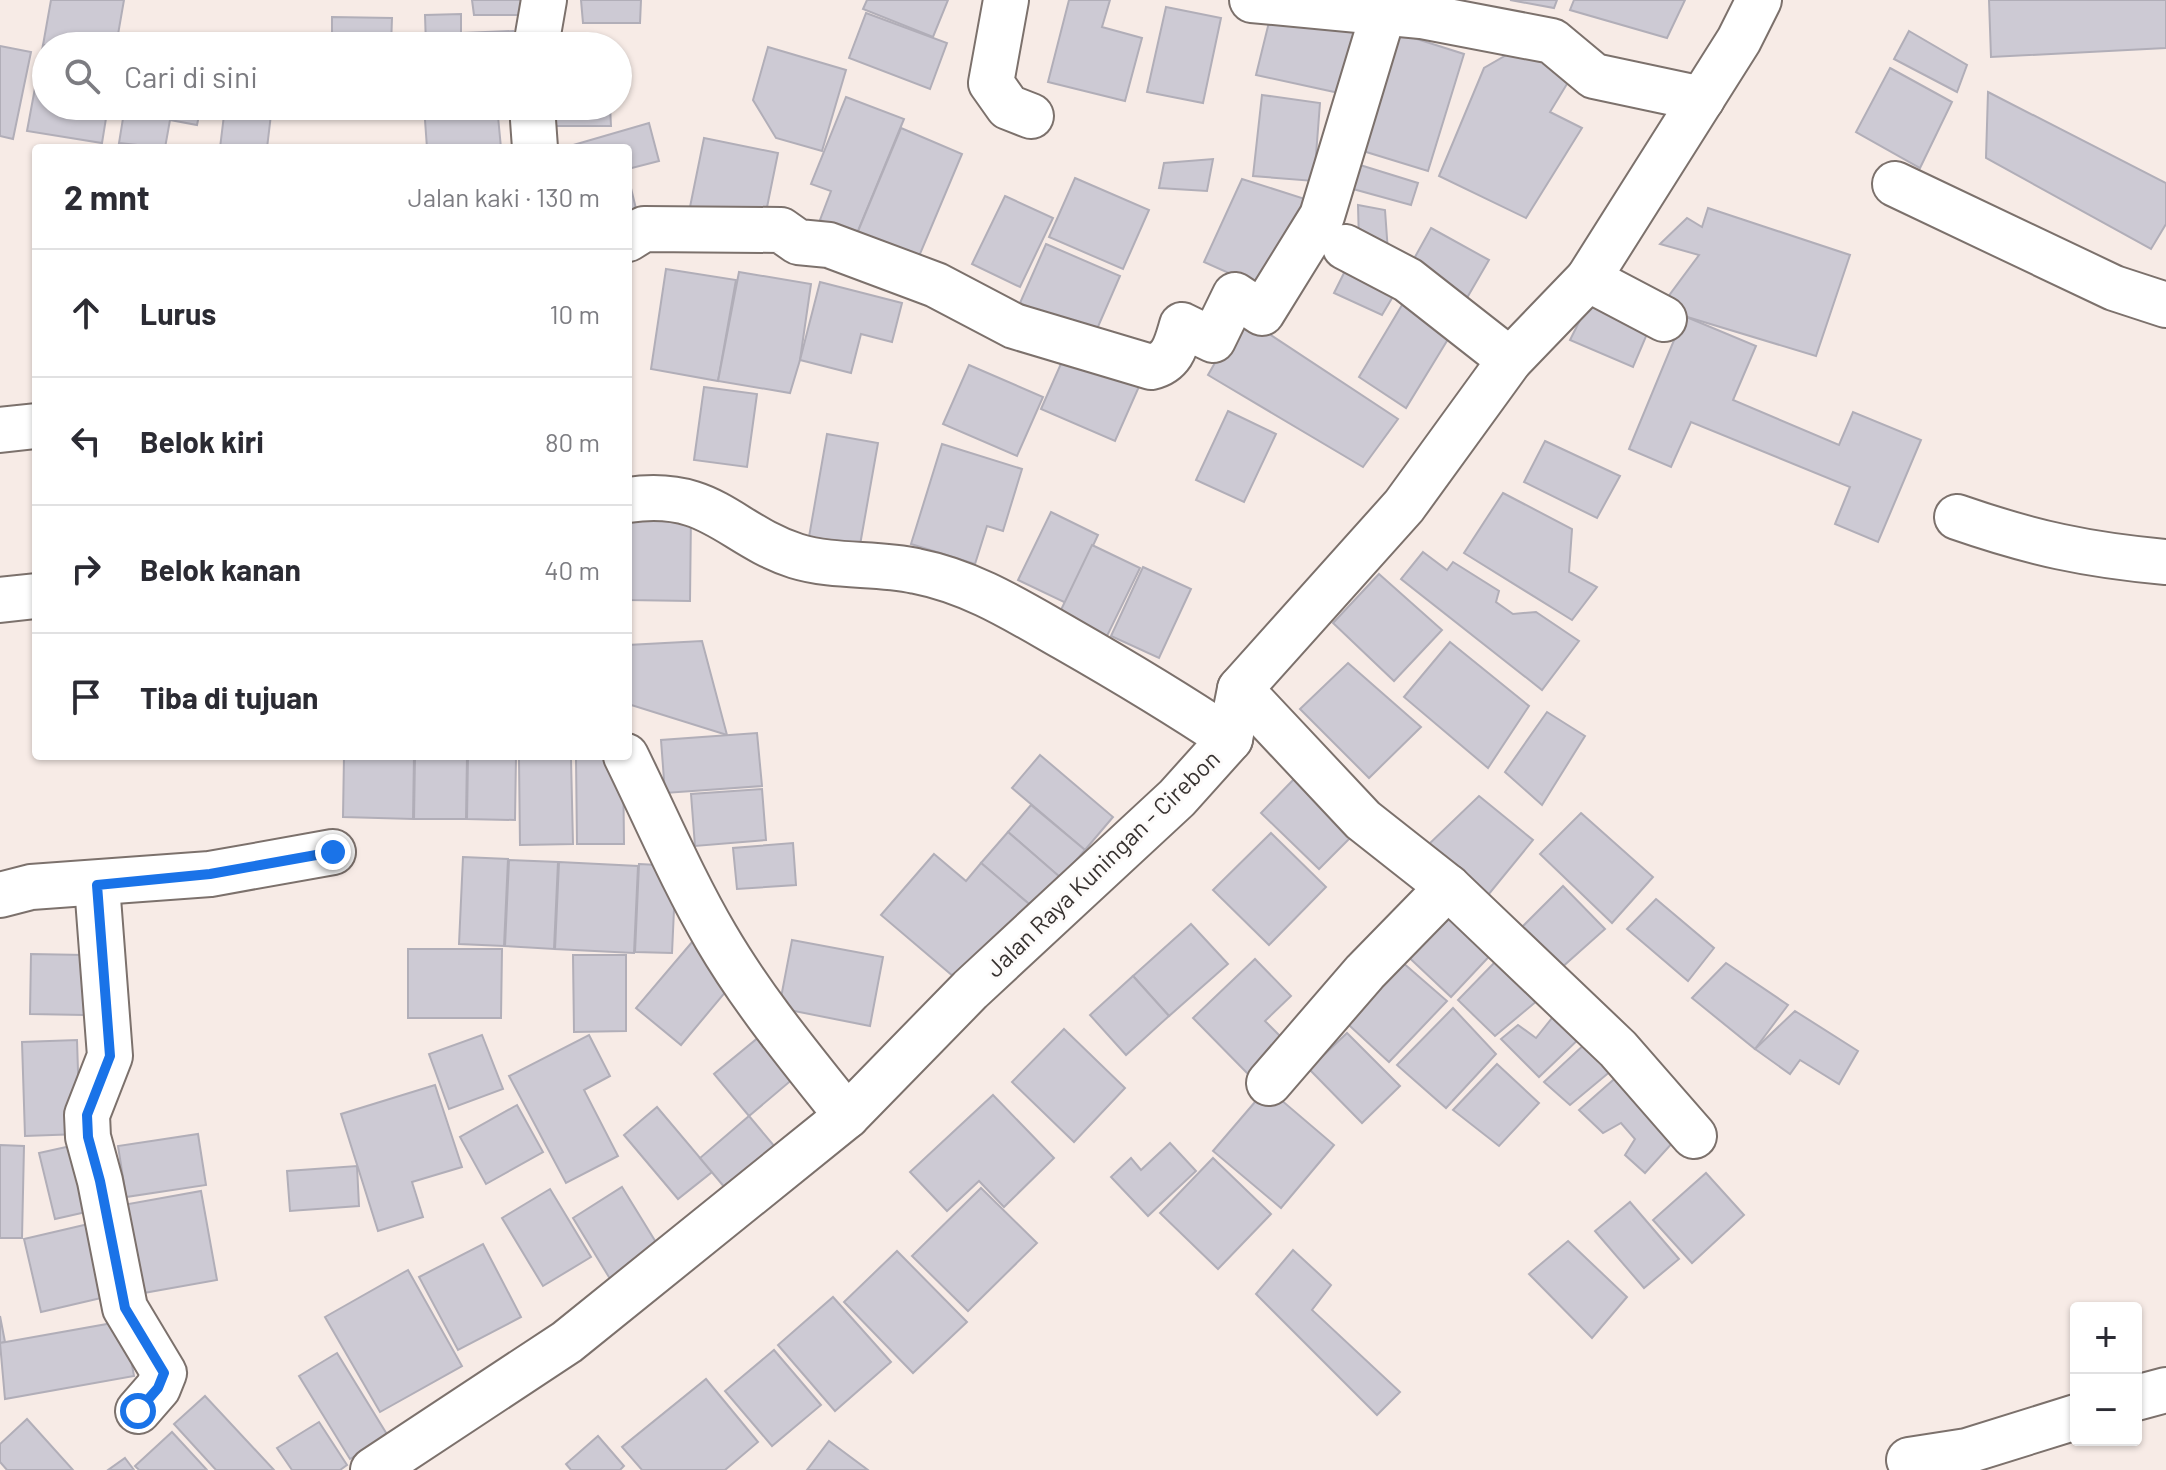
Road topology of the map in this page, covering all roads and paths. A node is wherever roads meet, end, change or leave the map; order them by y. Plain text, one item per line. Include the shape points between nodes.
1 (544, 0) edge
2 (1006, 0) edge
3 (1252, 0) edge
4 (1759, 0) edge
5 (1383, 14) junction
6 (538, 32) edge
7 (1702, 99) junction
8 (1031, 116) dead end
9 (533, 120) edge
10 (535, 144) edge
11 (1895, 184) dead end
12 (632, 236) edge
13 (1345, 247) dead end
14 (1588, 279) junction
15 (2166, 305) edge
16 (1664, 319) dead end
17 (1510, 360) junction
18 (32, 426) edge
19 (0, 430) edge
20 (632, 499) edge
21 (1957, 517) dead end
22 (2166, 562) edge
23 (32, 596) edge
24 (0, 600) edge
25 (1240, 689) junction
26 (1230, 739) junction
27 (628, 760) edge
28 (333, 852) dead end
29 (97, 885) junction
30 (1448, 887) junction
31 (0, 895) edge
32 (1269, 1083) dead end
33 (847, 1116) junction
34 (1694, 1136) dead end
35 (2166, 1390) edge
36 (2142, 1396) edge
37 (138, 1411) dead end
38 (2070, 1419) edge
39 (1909, 1460) dead end
40 (373, 1470) edge

1 - 6 main road
2 - 8 main road via 991,83 1008,107
3 - 5 main road
4 - 7 main road
5 - 7 main road via 1421,16 1552,41 1594,76
5 - 12 main road via 1322,216 1270,301 1262,313 1235,295 1213,340 1182,325 1164,364 1151,367 1014,326 936,285 829,245 798,242 781,230 644,229
7 - 14 main road
9 - 10 main road
11 - 15 main road via 2114,288
13 - 17 main road via 1408,280
14 - 16 main road
14 - 17 main road
17 - 25 main road via 1404,506
18 - 19 main road
20 - 26 main road via 689,502 796,556 915,570 994,595
21 - 22 main road via 2093,556
23 - 24 main road
25 - 26 main road, Jalan Raya Kuningan - Cirebon
25 - 30 main road via 1363,820
26 - 33 main road, Jalan Raya Kuningan - Cirebon via 1177,798 970,990
27 - 33 main road via 716,938 766,1015
28 - 29 main road via 210,874
29 - 31 main road via 31,887
29 - 37 main road via 110,1056 87,1115 88,1137 125,1308 164,1373
30 - 32 main road
30 - 34 main road via 1618,1049
33 - 40 main road, Jalan Raya Kuningan - Cirebon via 567,1342
35 - 36 main road
38 - 39 main road via 1967,1451

